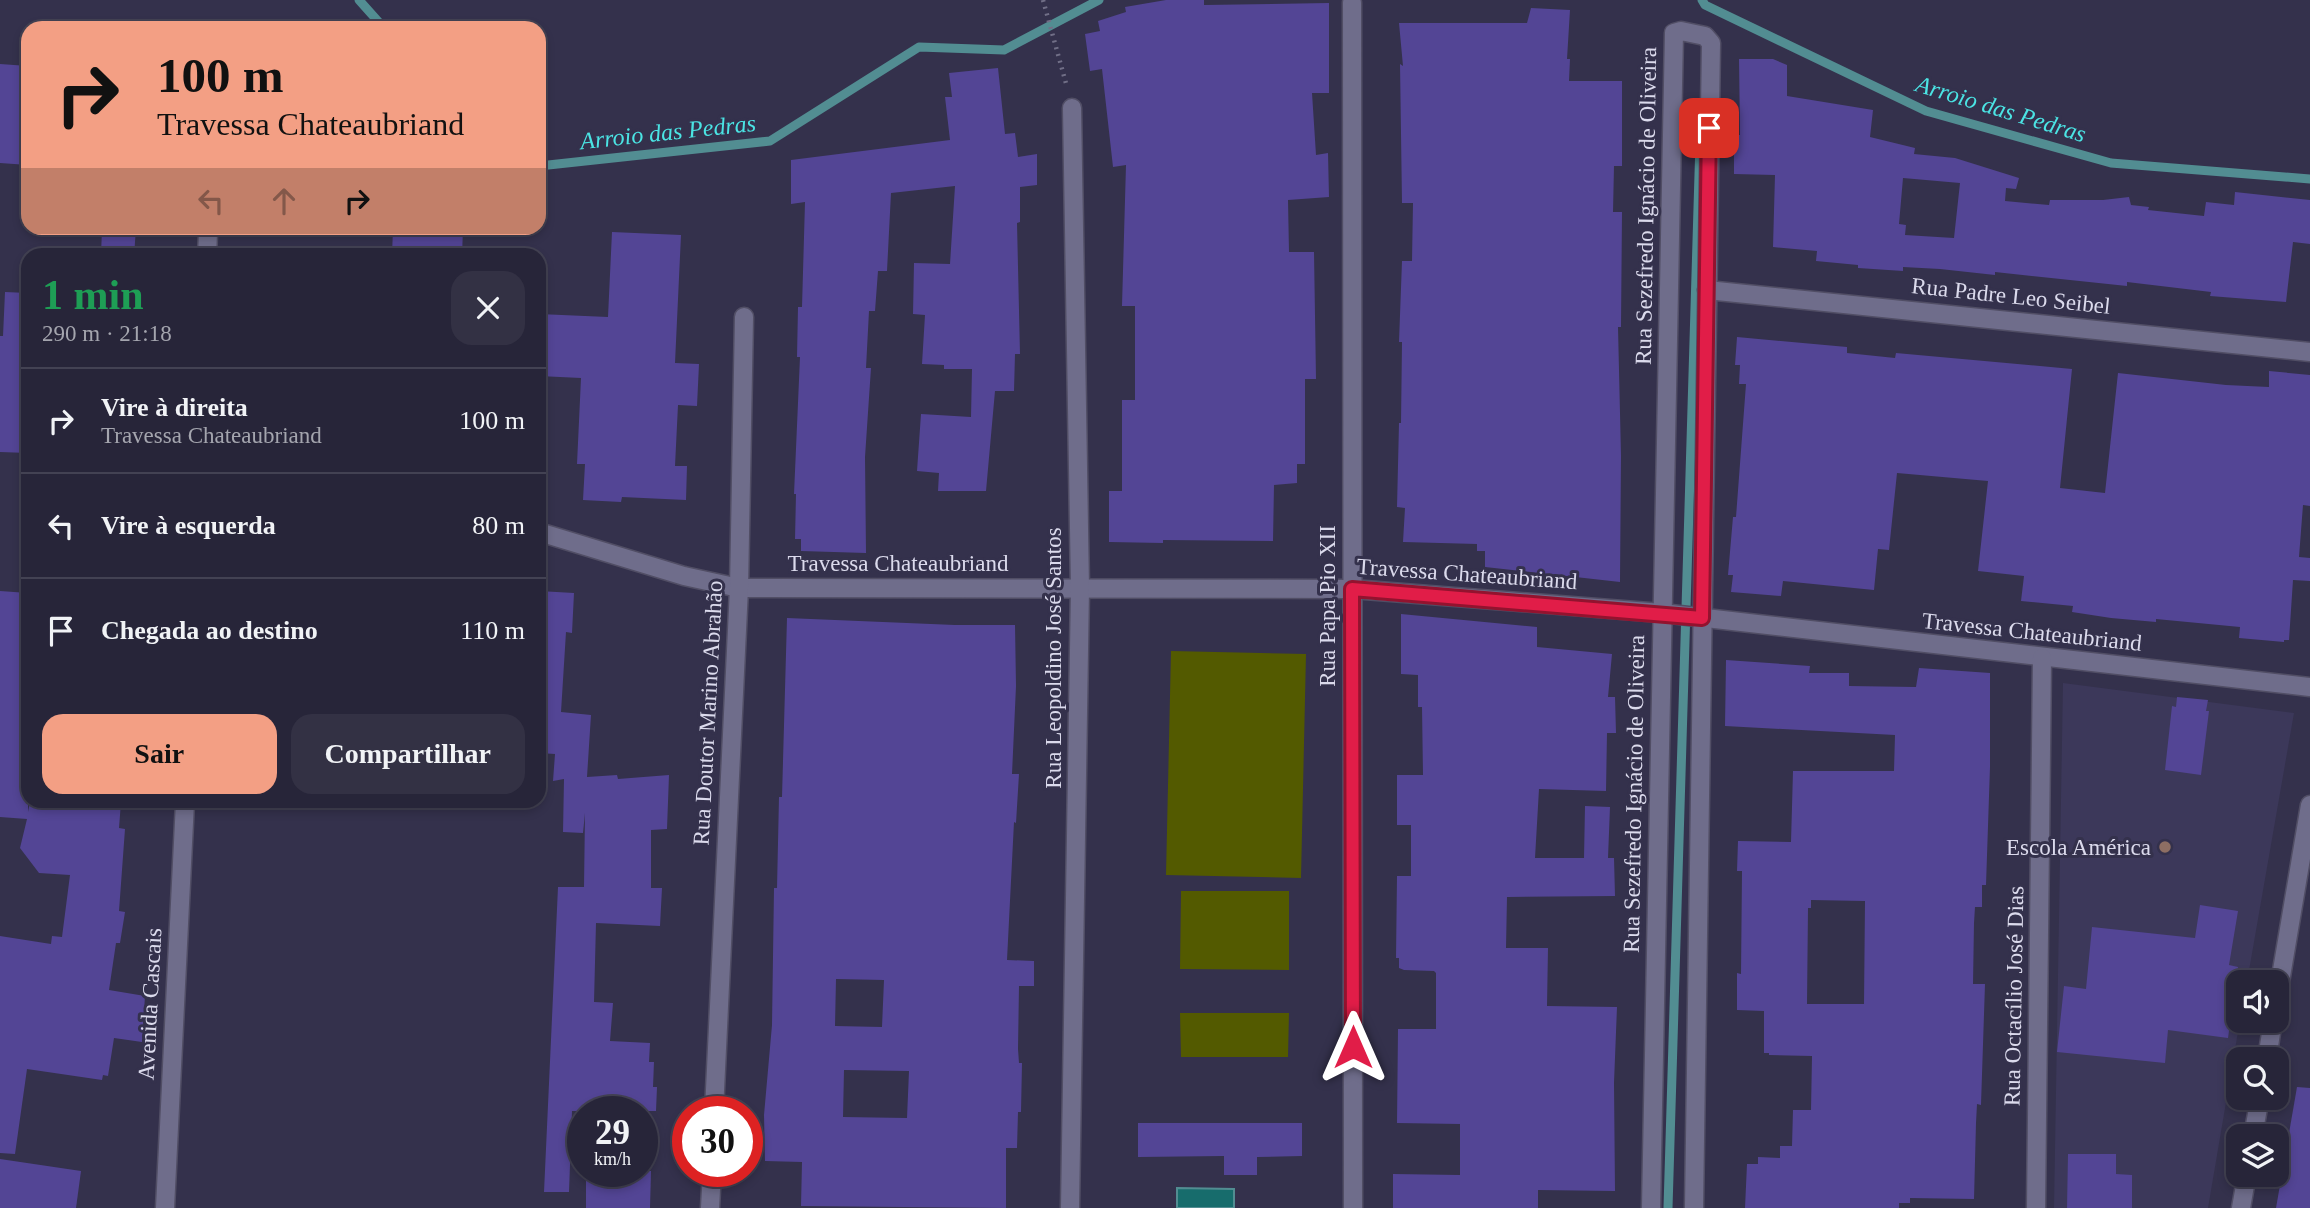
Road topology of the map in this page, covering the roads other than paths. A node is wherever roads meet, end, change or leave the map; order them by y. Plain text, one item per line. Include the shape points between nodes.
1 (1352, 3) dead end
2 (1072, 108) road end
3 (1707, 290) junction
4 (744, 317) dead end
5 (2310, 352) edge
6 (546, 534) edge
7 (738, 587) junction
8 (1080, 588) junction
9 (1352, 589) junction
10 (1663, 614) junction
11 (1695, 618) junction
12 (2042, 658) junction
13 (2310, 687) edge
14 (2310, 806) edge
15 (184, 808) edge
16 (2282, 970) edge
17 (715, 1096) edge
18 (711, 1187) edge
19 (2245, 1187) edge
20 (165, 1208) edge
21 (710, 1208) edge
22 (1070, 1208) edge
23 (1353, 1208) edge
24 (1651, 1208) edge
25 (1694, 1208) edge
26 (2036, 1208) edge
27 (2241, 1208) edge

1 - 9 street, Rua Papa Pio XII
2 - 8 street, Rua Leopoldino José Santos
3 - 5 street, Rua Padre Leo Seibel
3 - 10 street, Rua Sezefredo Ignácio de Oliveira via 1711,43 1705,36 1677,32
3 - 11 street, Rua Sezefredo Ignácio de Oliveira
4 - 7 street, Rua Doutor Marino Abrahão
6 - 7 street, Travessa Chateaubriand via 684,576
7 - 8 street, Travessa Chateaubriand
7 - 17 street, Rua Doutor Marino Abrahão
8 - 9 street, Travessa Chateaubriand
8 - 22 street, Rua Leopoldino José Santos
9 - 10 street, Travessa Chateaubriand
9 - 23 street, Rua Papa Pio XII
10 - 11 street, Travessa Chateaubriand
10 - 24 street, Rua Sezefredo Ignácio de Oliveira
11 - 12 street, Travessa Chateaubriand
11 - 25 street, Rua Sezefredo Ignácio de Oliveira
12 - 13 street, Travessa Chateaubriand
12 - 26 street, Rua Octacílio José Dias
14 - 16 street
15 - 20 street, Avenida Cascais
18 - 21 street
19 - 27 street

